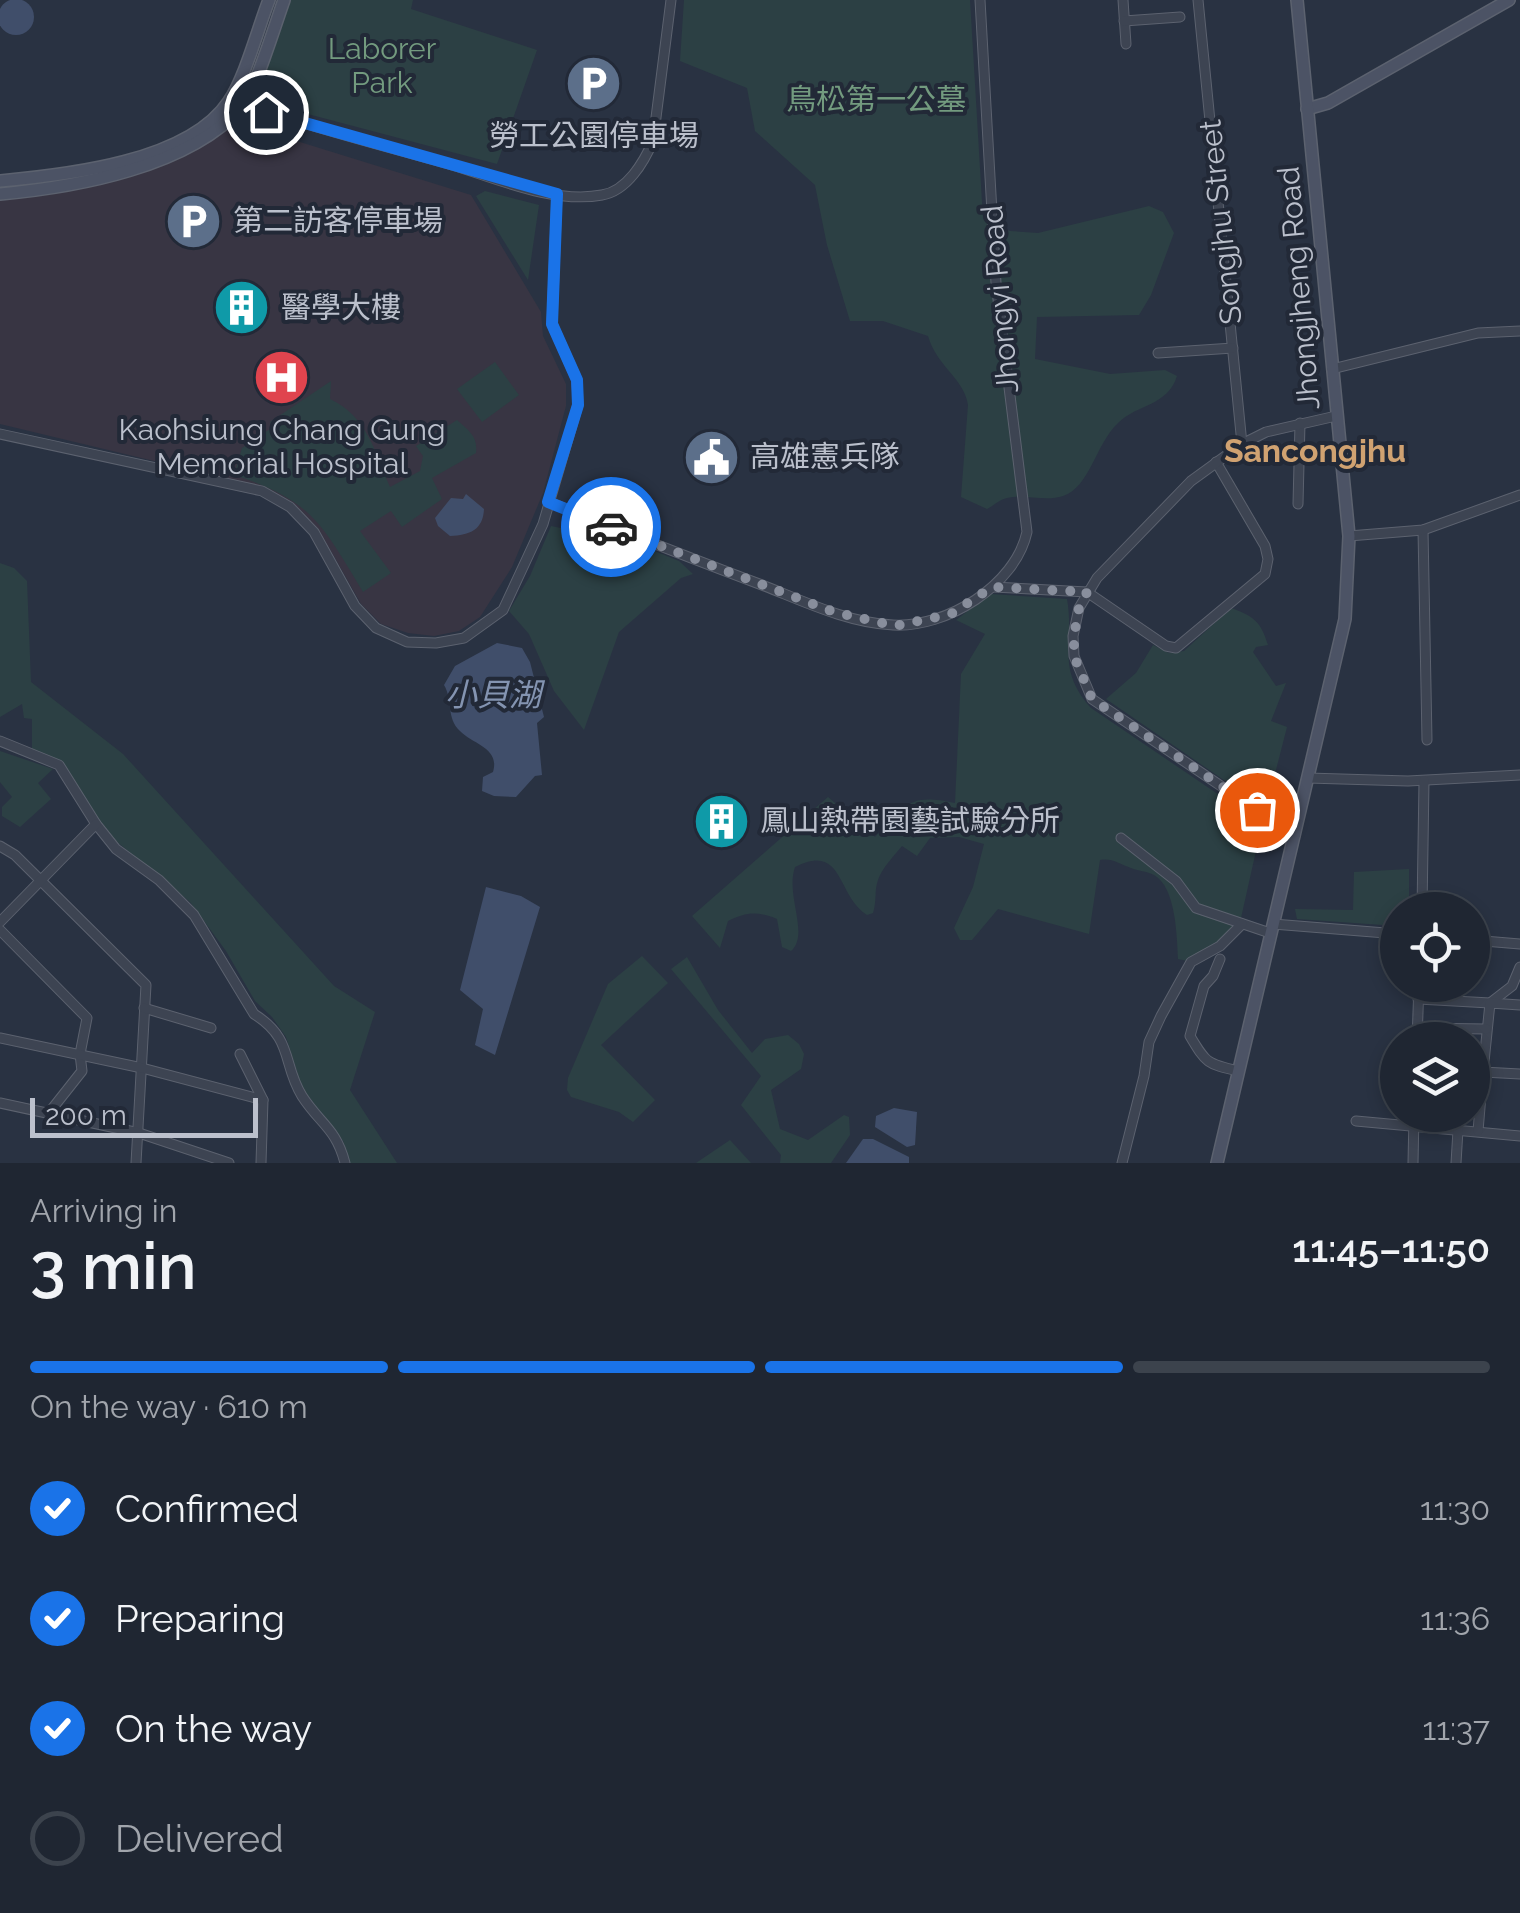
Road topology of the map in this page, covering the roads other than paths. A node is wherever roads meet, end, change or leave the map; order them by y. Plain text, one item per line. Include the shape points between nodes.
1 (269, 0) edge
2 (284, 0) edge
3 (671, 0) edge
4 (980, 0) edge
5 (1123, 0) edge
6 (1198, 0) edge
7 (1296, 0) edge
8 (1509, 0) edge
9 (1180, 17) dead end
10 (1124, 20) junction
11 (1126, 44) dead end
12 (231, 100) junction
13 (245, 105) junction
14 (1307, 110) junction
15 (0, 181) edge
16 (0, 194) edge
17 (557, 194) junction
18 (1520, 331) edge
19 (1233, 348) junction
20 (1158, 353) dead end
21 (1332, 369) junction
22 (1336, 416) junction
23 (1300, 422) junction
24 (0, 434) edge
25 (1242, 444) junction
26 (1216, 462) junction
27 (1520, 495) edge
28 (548, 502) junction
29 (1298, 504) dead end
30 (1423, 530) junction
31 (1348, 536) junction
32 (992, 587) junction
33 (1087, 592) junction
34 (0, 740) edge
35 (1427, 740) dead end
36 (1520, 775) edge
37 (1308, 778) junction
38 (1424, 780) junction
39 (96, 824) junction
40 (1295, 836) junction
41 (1121, 838) dead end
42 (0, 846) edge
43 (42, 882) junction
44 (1422, 892) edge
45 (0, 922) edge
46 (1242, 924) junction
47 (1271, 928) junction
48 (0, 930) edge
49 (1380, 933) edge
50 (1490, 942) edge
51 (1520, 944) edge
52 (1220, 958) dead end
53 (1520, 968) edge
54 (1490, 1002) junction
55 (1520, 1005) edge
56 (144, 1008) junction
57 (1487, 1022) edge
58 (211, 1028) dead end
59 (0, 1038) edge
60 (80, 1054) junction
61 (240, 1054) dead end
62 (142, 1068) junction
63 (1238, 1071) junction
64 (1490, 1072) edge
65 (1520, 1074) edge
66 (263, 1100) junction
67 (0, 1103) edge
68 (48, 1114) junction
69 (1356, 1121) dead end
70 (1380, 1121) edge
71 (1414, 1132) edge
72 (1458, 1132) edge
73 (1486, 1132) edge
74 (139, 1133) junction
75 (1520, 1136) edge
76 (136, 1163) edge
77 (229, 1163) edge
78 (261, 1163) edge
79 (345, 1163) edge
80 (1122, 1163) edge
81 (1216, 1163) edge
82 (1413, 1163) edge
83 (1456, 1163) edge

1 - 12 main road
2 - 13 main road
3 - 17 street via 645,160 605,195
4 - 32 street, Jhongyi Road via 996,283 1026,532 1016,560
5 - 10 street
6 - 19 street, Songjhu Street
7 - 14 main road, Jhongjheng Road
8 - 14 main road
9 - 10 street
10 - 11 street
12 - 13 street
12 - 15 main road via 207,123 159,150
13 - 16 main road via 204,139 131,170
13 - 17 street
14 - 21 main road, Jhongjheng Road
17 - 28 street via 552,324 577,380 578,405
18 - 21 street via 1478,332
19 - 20 street
19 - 25 street, Songjhu Street
21 - 22 main road, Jhongjheng Road
22 - 23 street
22 - 31 main road, Jhongjheng Road
23 - 25 street
23 - 29 street
24 - 28 street via 262,492 290,506 314,532 356,606 376,628 406,642 464,638 503,610
25 - 26 street
26 - 33 street
26 - 33 street via 1264,546 1265,574 1176,648
27 - 30 street
28 - 32 street via 866,621 928,621
30 - 31 street
30 - 35 street
31 - 37 main road, Jhongjheng Road via 1346,619
32 - 33 street
33 - 40 street via 1074,656 1092,699
34 - 39 street via 59,766
36 - 38 street
37 - 38 street
37 - 40 main road, Jhongjheng Road
38 - 44 street
39 - 43 street
39 - 79 street via 194,915 254,1014 286,1044 298,1088 340,1140
40 - 47 main road, Jhongjheng Road
41 - 46 street via 1176,881 1196,908
42 - 43 street
43 - 45 street
43 - 56 street via 146,985
46 - 47 street
46 - 80 street via 1190,962 1161,1016 1148,1042
47 - 49 street
47 - 63 main road, Jhongjheng Road
48 - 60 street via 87,1018
50 - 51 street
52 - 63 street via 1190,1036 1211,1065
53 - 54 street via 1512,986
54 - 55 street
54 - 57 street
56 - 58 street
56 - 62 street
59 - 60 street
60 - 62 street
60 - 68 street via 82,1070
61 - 66 street
62 - 66 street
62 - 74 street
63 - 81 main road, Jhongjheng Road
64 - 65 street
66 - 78 street
67 - 68 street
68 - 74 street
69 - 70 street
71 - 82 street
72 - 83 street
73 - 75 street
74 - 76 street
74 - 77 street

